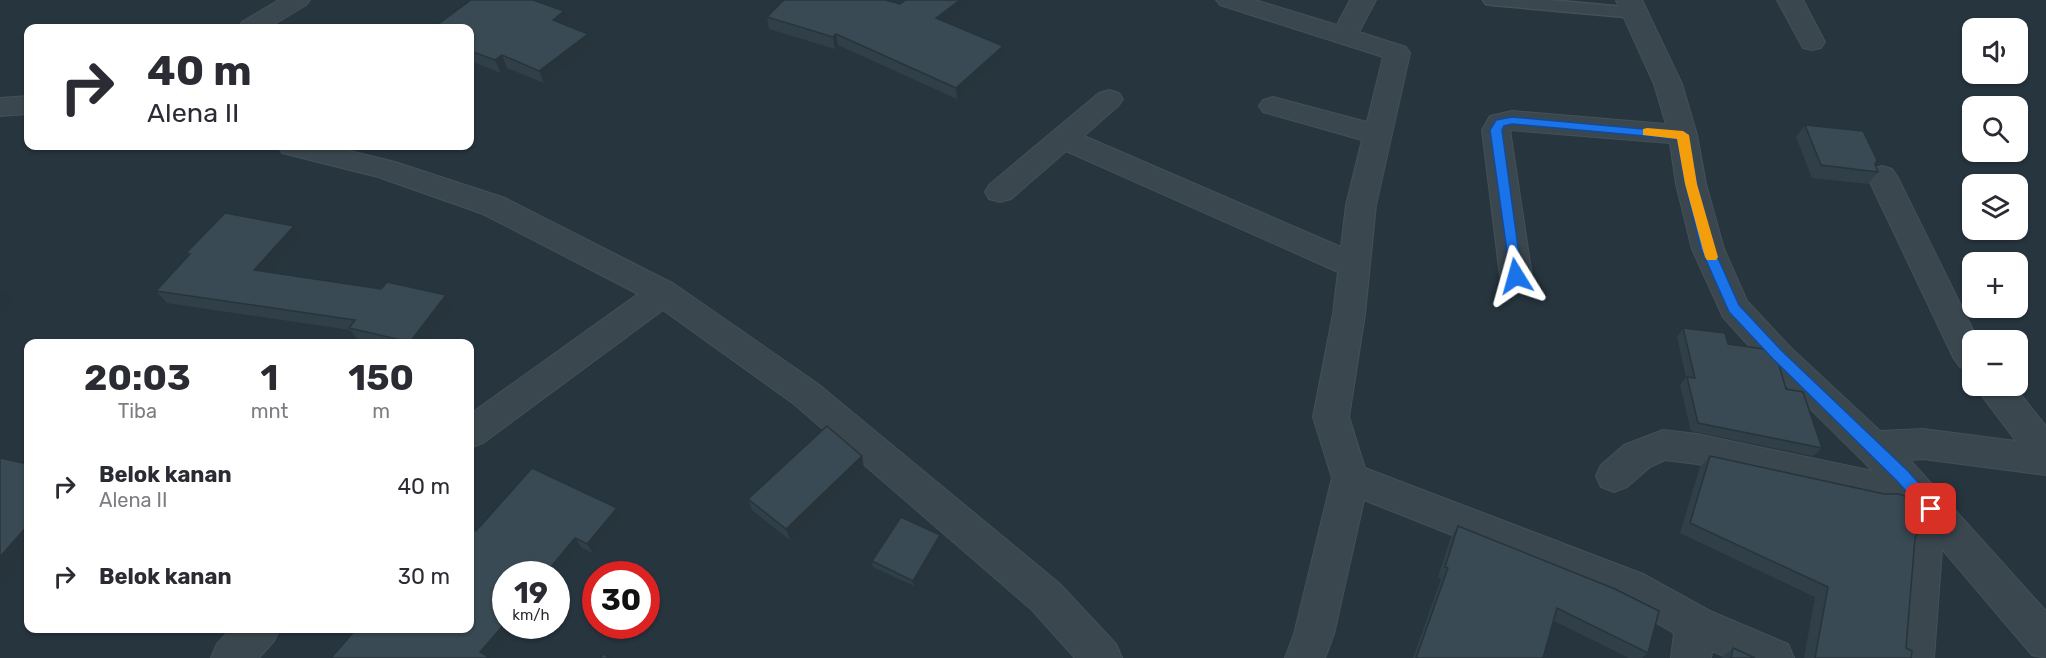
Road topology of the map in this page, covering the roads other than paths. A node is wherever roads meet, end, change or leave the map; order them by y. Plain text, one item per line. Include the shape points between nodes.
1 (297, 0) edge
2 (1229, 0) edge
3 (1362, 0) edge
4 (1492, 0) edge
5 (1790, 0) edge
6 (1633, 6) edge
7 (258, 24) edge
8 (1344, 36) junction
9 (1812, 42) dead end
10 (1109, 99) dead end
11 (24, 105) edge
12 (1273, 106) dead end
13 (0, 107) edge
14 (1378, 135) junction
15 (1683, 135) junction
16 (1063, 138) junction
17 (308, 150) edge
18 (1882, 176) dead end
19 (1000, 192) dead end
20 (1354, 266) junction
21 (1516, 276) dead end
22 (663, 293) junction
23 (1962, 342) edge
24 (2002, 396) edge
25 (474, 431) edge
26 (1873, 447) junction
27 (2046, 453) edge
28 (2046, 460) edge
29 (1614, 476) dead end
30 (1902, 476) junction
31 (1350, 478) junction
32 (1923, 549) dead end
33 (255, 633) edge
34 (1693, 641) edge
35 (2046, 641) edge
36 (231, 658) edge
37 (1102, 658) edge
38 (1305, 658) edge
39 (1774, 658) edge
40 (1914, 658) edge

1 - 7 street
2 - 8 street
3 - 8 street
4 - 6 lane
5 - 9 street
6 - 15 street via 1668,84
8 - 14 street via 1397,53
10 - 16 street
11 - 13 street
12 - 14 street
14 - 20 street via 1361,206
15 - 21 street via 1512,120 1500,123 1496,130
15 - 26 street via 1708,249 1734,308
16 - 19 street
16 - 20 street
17 - 22 street via 385,169 494,206
18 - 23 street
20 - 31 street via 1332,417
22 - 25 street
22 - 37 street via 806,394 1046,597
24 - 27 street
26 - 28 street via 1923,444
26 - 30 street
29 - 30 street via 1636,456 1663,445 1872,487 1889,486
30 - 35 street
31 - 34 street via 1629,587
31 - 38 street
32 - 40 street
33 - 36 street
34 - 39 street

